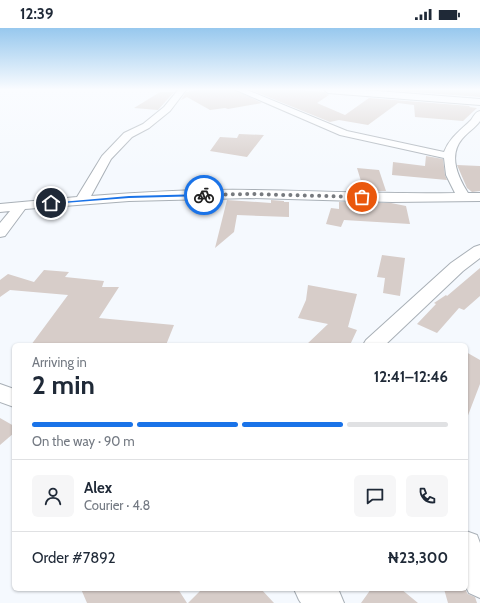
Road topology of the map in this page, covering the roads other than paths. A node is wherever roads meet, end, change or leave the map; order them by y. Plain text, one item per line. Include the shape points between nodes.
1 (157, 117) edge
2 (305, 117) edge
3 (477, 117) edge
4 (449, 156) junction
5 (480, 197) edge
6 (464, 198) junction
7 (82, 200) junction
8 (21, 205) junction
9 (0, 208) edge
10 (0, 233) edge
11 (480, 250) edge
12 (375, 343) edge
13 (0, 392) edge
14 (12, 397) edge
15 (468, 551) edge
16 (480, 582) edge
17 (312, 591) edge
18 (327, 603) edge

1 - 7 street via 128,135 106,158
2 - 4 street via 344,133
3 - 4 street via 458,137
4 - 6 street via 451,173
5 - 6 street
6 - 7 street via 250,194
7 - 8 street
8 - 9 street
8 - 10 street
11 - 12 street via 457,267
13 - 14 street
15 - 16 street
17 - 18 street

